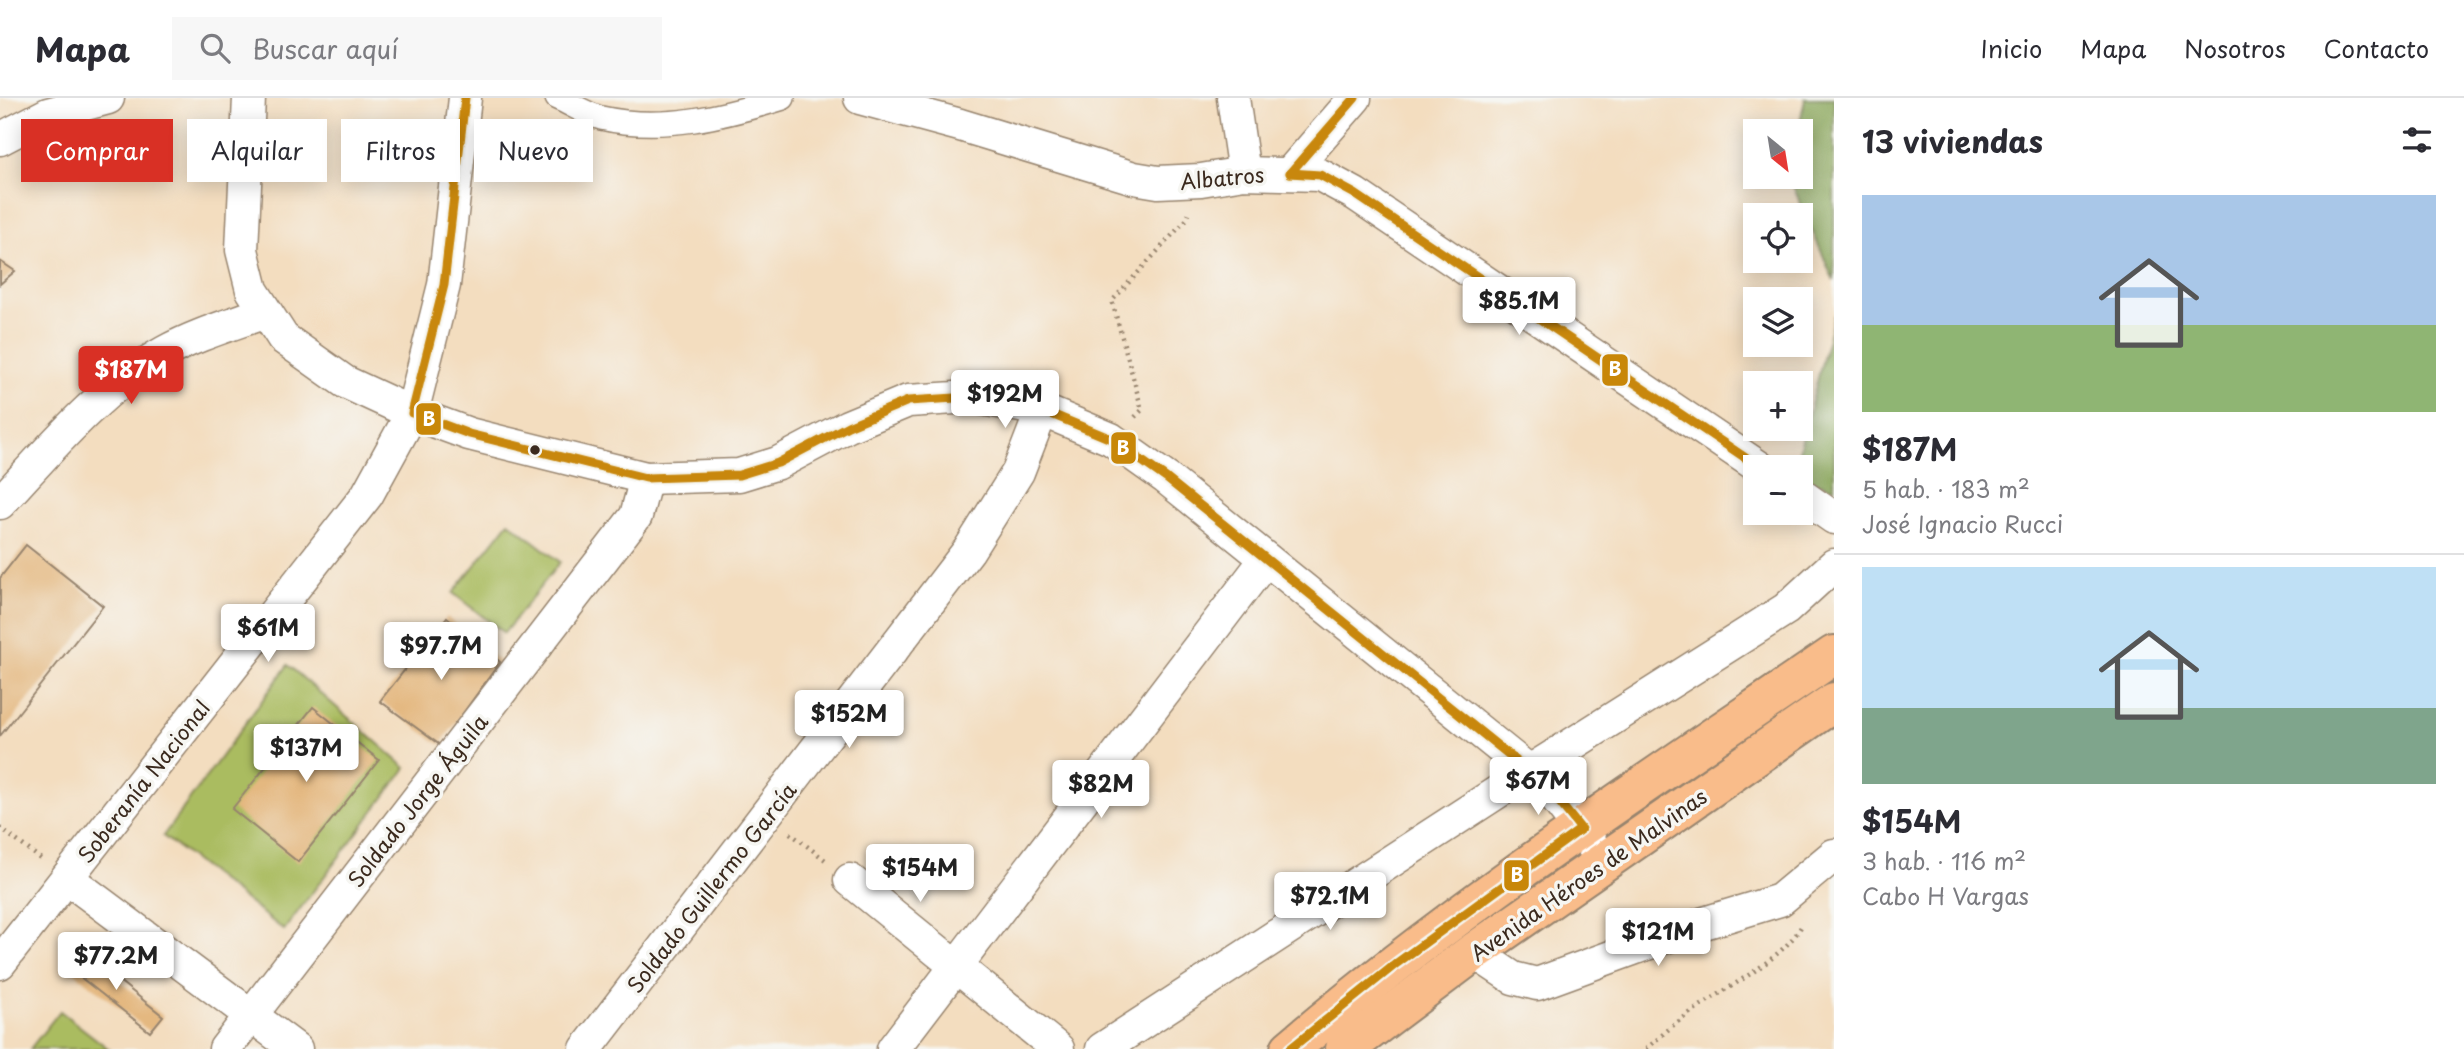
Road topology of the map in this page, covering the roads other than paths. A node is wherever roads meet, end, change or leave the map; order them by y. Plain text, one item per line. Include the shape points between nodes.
1 (108, 98) edge
2 (249, 98) edge
3 (466, 98) edge
4 (557, 98) edge
5 (783, 98) edge
6 (860, 98) edge
7 (1233, 98) edge
8 (1355, 98) edge
9 (0, 139) edge
10 (1244, 173) junction
11 (1290, 173) junction
12 (265, 312) junction
13 (1042, 410) junction
14 (412, 413) junction
15 (1743, 456) edge
16 (646, 478) junction
17 (0, 503) edge
18 (1813, 503) edge
19 (1834, 518) edge
20 (1266, 559) junction
21 (1834, 565) edge
22 (1834, 655) edge
23 (1834, 702) edge
24 (1530, 771) junction
25 (1581, 829) junction
26 (1834, 855) edge
27 (1605, 862) junction
28 (67, 878) junction
29 (850, 880) road end
30 (1474, 952) junction
31 (0, 963) edge
32 (957, 968) junction
33 (252, 1014) junction
34 (225, 1049) edge
35 (296, 1049) edge
36 (586, 1049) edge
37 (893, 1049) edge
38 (1058, 1049) edge
39 (1102, 1049) edge
40 (1290, 1049) edge
41 (1345, 1049) edge

1 - 9 street via 48,114
2 - 12 street via 242,250 252,290
3 - 14 street, Soberanía Nacional via 444,285
4 - 5 street via 600,118 665,124 737,112
6 - 10 street, Albatros via 1134,178 1158,182
7 - 10 street
8 - 11 street
10 - 11 street, Albatros
11 - 15 street, Albatros via 1320,175 1355,194
12 - 14 street via 283,338 345,382
12 - 17 street via 167,350 120,380
13 - 16 street via 971,397 908,401 778,463 739,475
13 - 20 street via 1111,439
13 - 36 street, Soldado Guillermo García via 1018,472 969,550
14 - 16 street via 469,434
14 - 28 street, Soberanía Nacional via 368,495
16 - 33 street, Soldado Jorge Águila via 636,516
18 - 19 street
20 - 24 street
20 - 32 street
21 - 24 street via 1786,610
22 - 25 highway, Avenida Héroes de Malvinas
23 - 27 highway, Avenida Héroes de Malvinas
24 - 25 street
24 - 39 street
25 - 27 street
25 - 40 highway, Avenida Héroes de Malvinas via 1420,944
26 - 30 street via 1780,900 1537,984 1513,978
27 - 30 highway, Avenida Héroes de Malvinas
28 - 31 street, Soberanía Nacional
28 - 33 street
29 - 32 street
30 - 41 highway, Avenida Héroes de Malvinas
32 - 37 street
32 - 38 street
33 - 34 street, Soldado Jorge Águila
33 - 35 street

